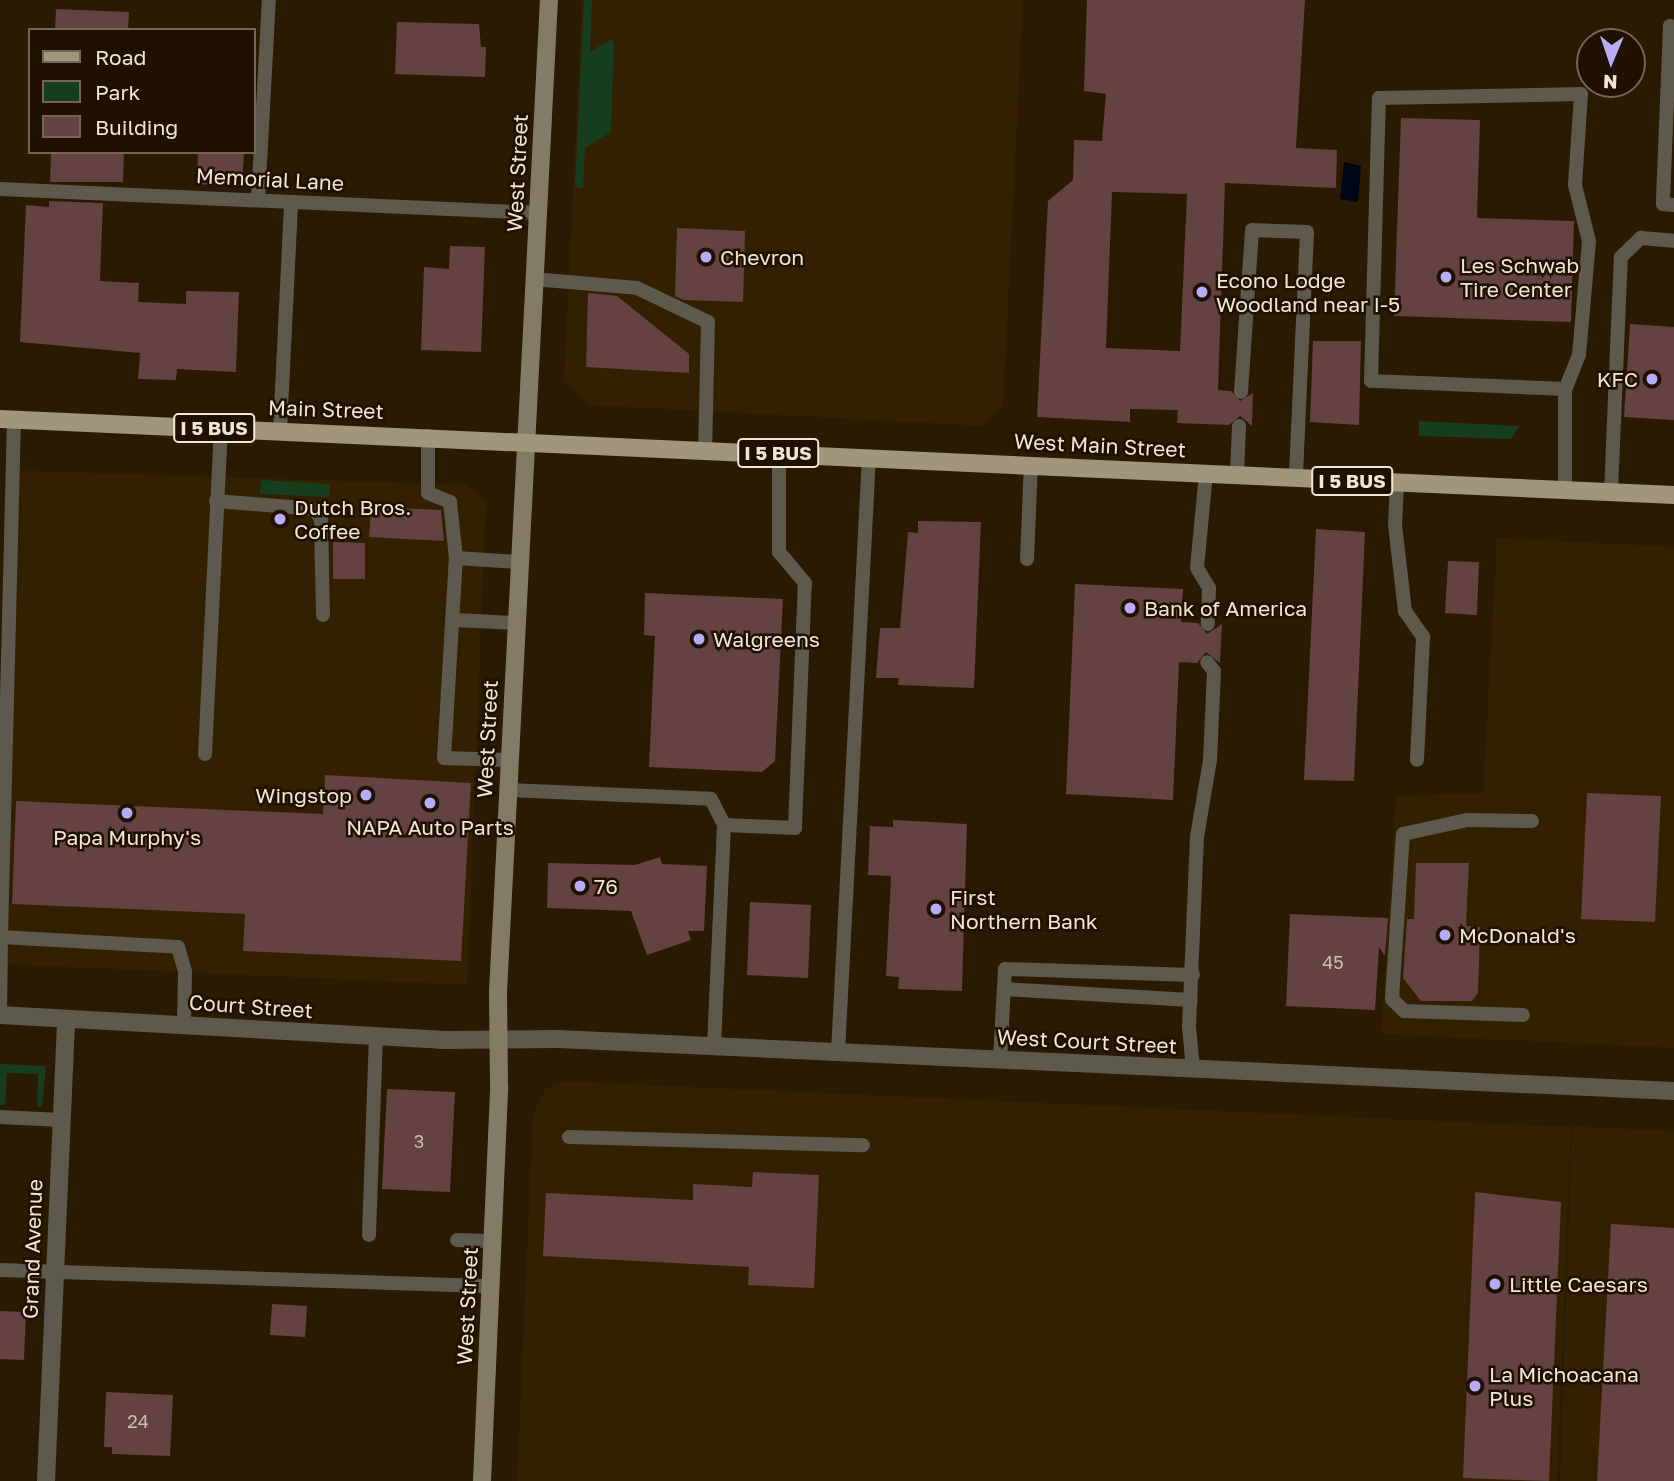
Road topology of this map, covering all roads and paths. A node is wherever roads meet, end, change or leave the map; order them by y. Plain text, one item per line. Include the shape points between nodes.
1 (269, 0) edge
2 (549, 0) edge
3 (1674, 27) edge
4 (0, 188) edge
5 (258, 200) junction
6 (291, 202) junction
7 (1674, 205) edge
8 (538, 213) junction
9 (1674, 241) edge
10 (533, 279) junction
11 (1565, 389) junction
12 (1241, 392) dead end
13 (7, 419) edge
14 (1239, 426) dead end
15 (221, 428) junction
16 (280, 430) junction
17 (428, 436) junction
18 (525, 441) junction
19 (705, 450) junction
20 (779, 453) junction
21 (869, 457) junction
22 (1031, 465) junction
23 (1206, 472) junction
24 (1237, 474) junction
25 (1296, 478) junction
26 (1397, 483) junction
27 (1566, 489) junction
28 (1611, 492) junction
29 (1674, 495) edge
30 (216, 501) junction
31 (456, 558) junction
32 (1027, 559) dead end
33 (519, 562) junction
34 (323, 615) dead end
35 (454, 620) junction
36 (516, 623) junction
37 (1208, 624) dead end
38 (1207, 662) dead end
39 (205, 754) dead end
40 (509, 760) junction
41 (1418, 760) dead end
42 (508, 790) junction
43 (1532, 821) dead end
44 (724, 825) junction
45 (1, 937) edge
46 (1193, 975) junction
47 (1004, 989) junction
48 (1191, 1000) junction
49 (1523, 1015) dead end
50 (0, 1016) edge
51 (66, 1019) junction
52 (184, 1024) junction
53 (376, 1037) junction
54 (499, 1040) junction
55 (714, 1047) junction
56 (838, 1052) junction
57 (1000, 1060) junction
58 (1193, 1069) junction
59 (1674, 1091) edge
60 (0, 1117) edge
61 (61, 1120) junction
62 (569, 1136) dead end
63 (863, 1145) dead end
64 (369, 1235) dead end
65 (457, 1240) dead end
66 (493, 1241) junction
67 (0, 1270) edge
68 (54, 1272) junction
69 (491, 1286) junction
70 (46, 1481) edge
71 (482, 1481) edge

1 - 5 lane
2 - 8 main road, West Street
3 - 7 lane via 1670,26 1664,204
4 - 5 lane, Memorial Lane
5 - 6 lane, Memorial Lane
6 - 8 lane, Memorial Lane
6 - 16 lane
8 - 10 main road, West Street
9 - 28 lane via 1641,239 1621,257
10 - 18 main road, West Street
10 - 19 lane via 637,288 708,322
11 - 11 lane via 1371,381 1379,98 1581,94 1575,185 1589,241 1579,355
11 - 27 lane
12 - 25 lane via 1252,230 1307,232
13 - 15 main road, Main Street / I 5 BUS
13 - 45 lane
14 - 24 lane
15 - 16 main road, Main Street / I 5 BUS
15 - 30 lane
16 - 17 main road, Main Street / I 5 BUS
17 - 18 main road, Main Street / I 5 BUS
17 - 31 lane via 428,493 450,502
18 - 19 main road, West Main Street / I 5 BUS
18 - 33 main road, West Street
19 - 20 main road, West Main Street / I 5 BUS
20 - 21 main road, West Main Street / I 5 BUS
20 - 44 lane via 779,552 805,583 795,828
21 - 22 main road, West Main Street / I 5 BUS
21 - 56 lane
22 - 23 main road, West Main Street / I 5 BUS
22 - 32 lane
23 - 24 main road, West Main Street / I 5 BUS
23 - 37 lane via 1197,568 1209,588
24 - 25 main road, West Main Street / I 5 BUS
25 - 26 main road, West Main Street / I 5 BUS
26 - 27 main road, West Main Street / I 5 BUS
26 - 41 lane via 1395,525 1405,611 1423,637
27 - 28 main road, West Main Street / I 5 BUS
28 - 29 main road, West Main Street / I 5 BUS
30 - 34 lane via 315,509 321,520
30 - 39 lane
31 - 33 lane
31 - 35 lane
33 - 36 main road, West Street
35 - 36 lane
35 - 40 lane via 444,758
36 - 40 main road, West Street
38 - 46 lane via 1214,671 1210,760 1197,837
40 - 42 main road, West Street
42 - 44 lane via 711,799
42 - 54 main road, West Street
43 - 49 lane via 1466,820 1403,834 1392,999 1404,1011
44 - 55 lane
45 - 50 lane
45 - 52 lane via 178,947 186,972
46 - 47 lane via 1005,969
46 - 48 lane
47 - 48 lane
47 - 57 lane
48 - 58 lane
50 - 51 street, Court Street
51 - 52 street, Court Street
51 - 61 street, Grand Avenue
52 - 53 street, Court Street
53 - 54 street, Court Street
53 - 64 lane
54 - 55 street, West Court Street
54 - 66 main road, West Street
55 - 56 street, West Court Street
56 - 57 street, West Court Street
57 - 58 street, West Court Street
58 - 59 street, West Court Street
60 - 61 lane
61 - 68 street, Grand Avenue
62 - 63 lane
65 - 66 lane
66 - 69 main road, West Street
67 - 68 lane
68 - 69 lane
68 - 70 street, Grand Avenue
69 - 71 main road, West Street

